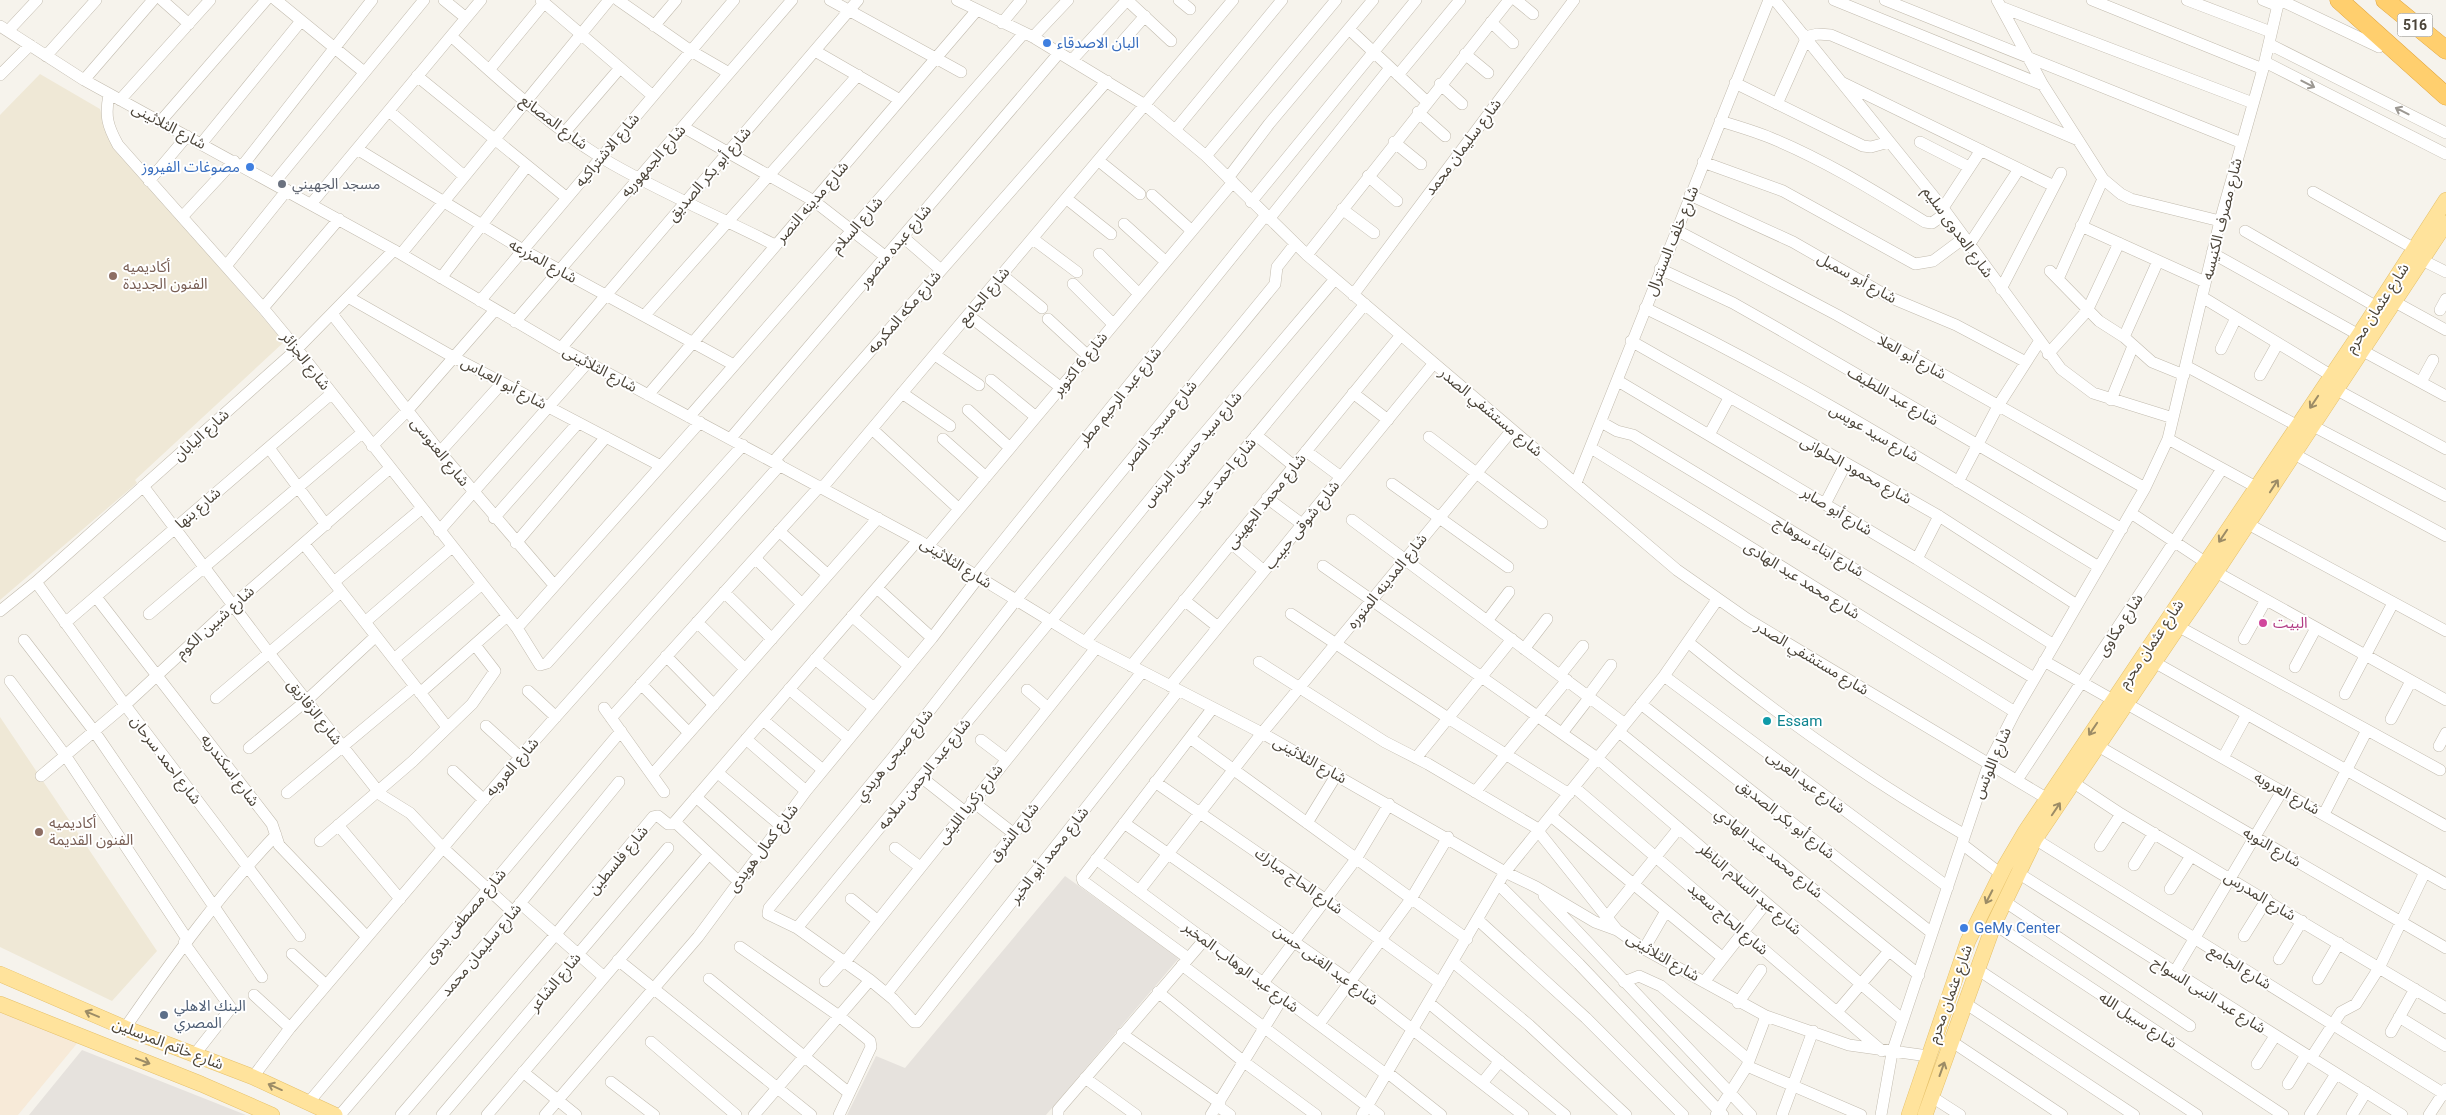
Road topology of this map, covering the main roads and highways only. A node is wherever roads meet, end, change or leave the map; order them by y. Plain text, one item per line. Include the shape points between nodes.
1 (2339, 0) edge
2 (2385, 0) edge
3 (2446, 50) edge
4 (2446, 96) edge
5 (2446, 200) edge
6 (2445, 226) edge
7 (2419, 254) junction
8 (2211, 567) junction
9 (2172, 624) junction
10 (2120, 702) junction
11 (0, 974) edge
12 (29, 987) junction
13 (0, 1004) edge
14 (23, 1013) junction
15 (272, 1115) edge
16 (335, 1115) edge
17 (1909, 1115) edge
18 (1925, 1115) edge

1 - 4 highway
2 - 3 highway, 516
5 - 7 main road, شارع عثمان محرم
6 - 7 main road, شارع عثمان محرم
7 -> 8 main road, شارع عثمان محرم via 2378,307 2256,487
8 -> 7 main road, شارع عثمان محرم via 2248,524 2363,351 2395,302
8 - 9 main road, شارع عثمان محرم
9 - 10 main road, شارع عثمان محرم
9 - 10 main road, شارع عثمان محرم via 2154,662
10 -> 17 main road, شارع عثمان محرم via 2046,798 2001,874 1968,941
18 -> 10 main road, شارع عثمان محرم via 2004,901 2036,839 2098,746
11 - 12 main road, شارع خاتم المرسلين
12 - 14 main road via 21,1001
16 -> 12 main road, شارع خاتم المرسلين via 253,1077
13 - 14 main road, شارع خاتم المرسلين
14 -> 15 main road, شارع خاتم المرسلين

